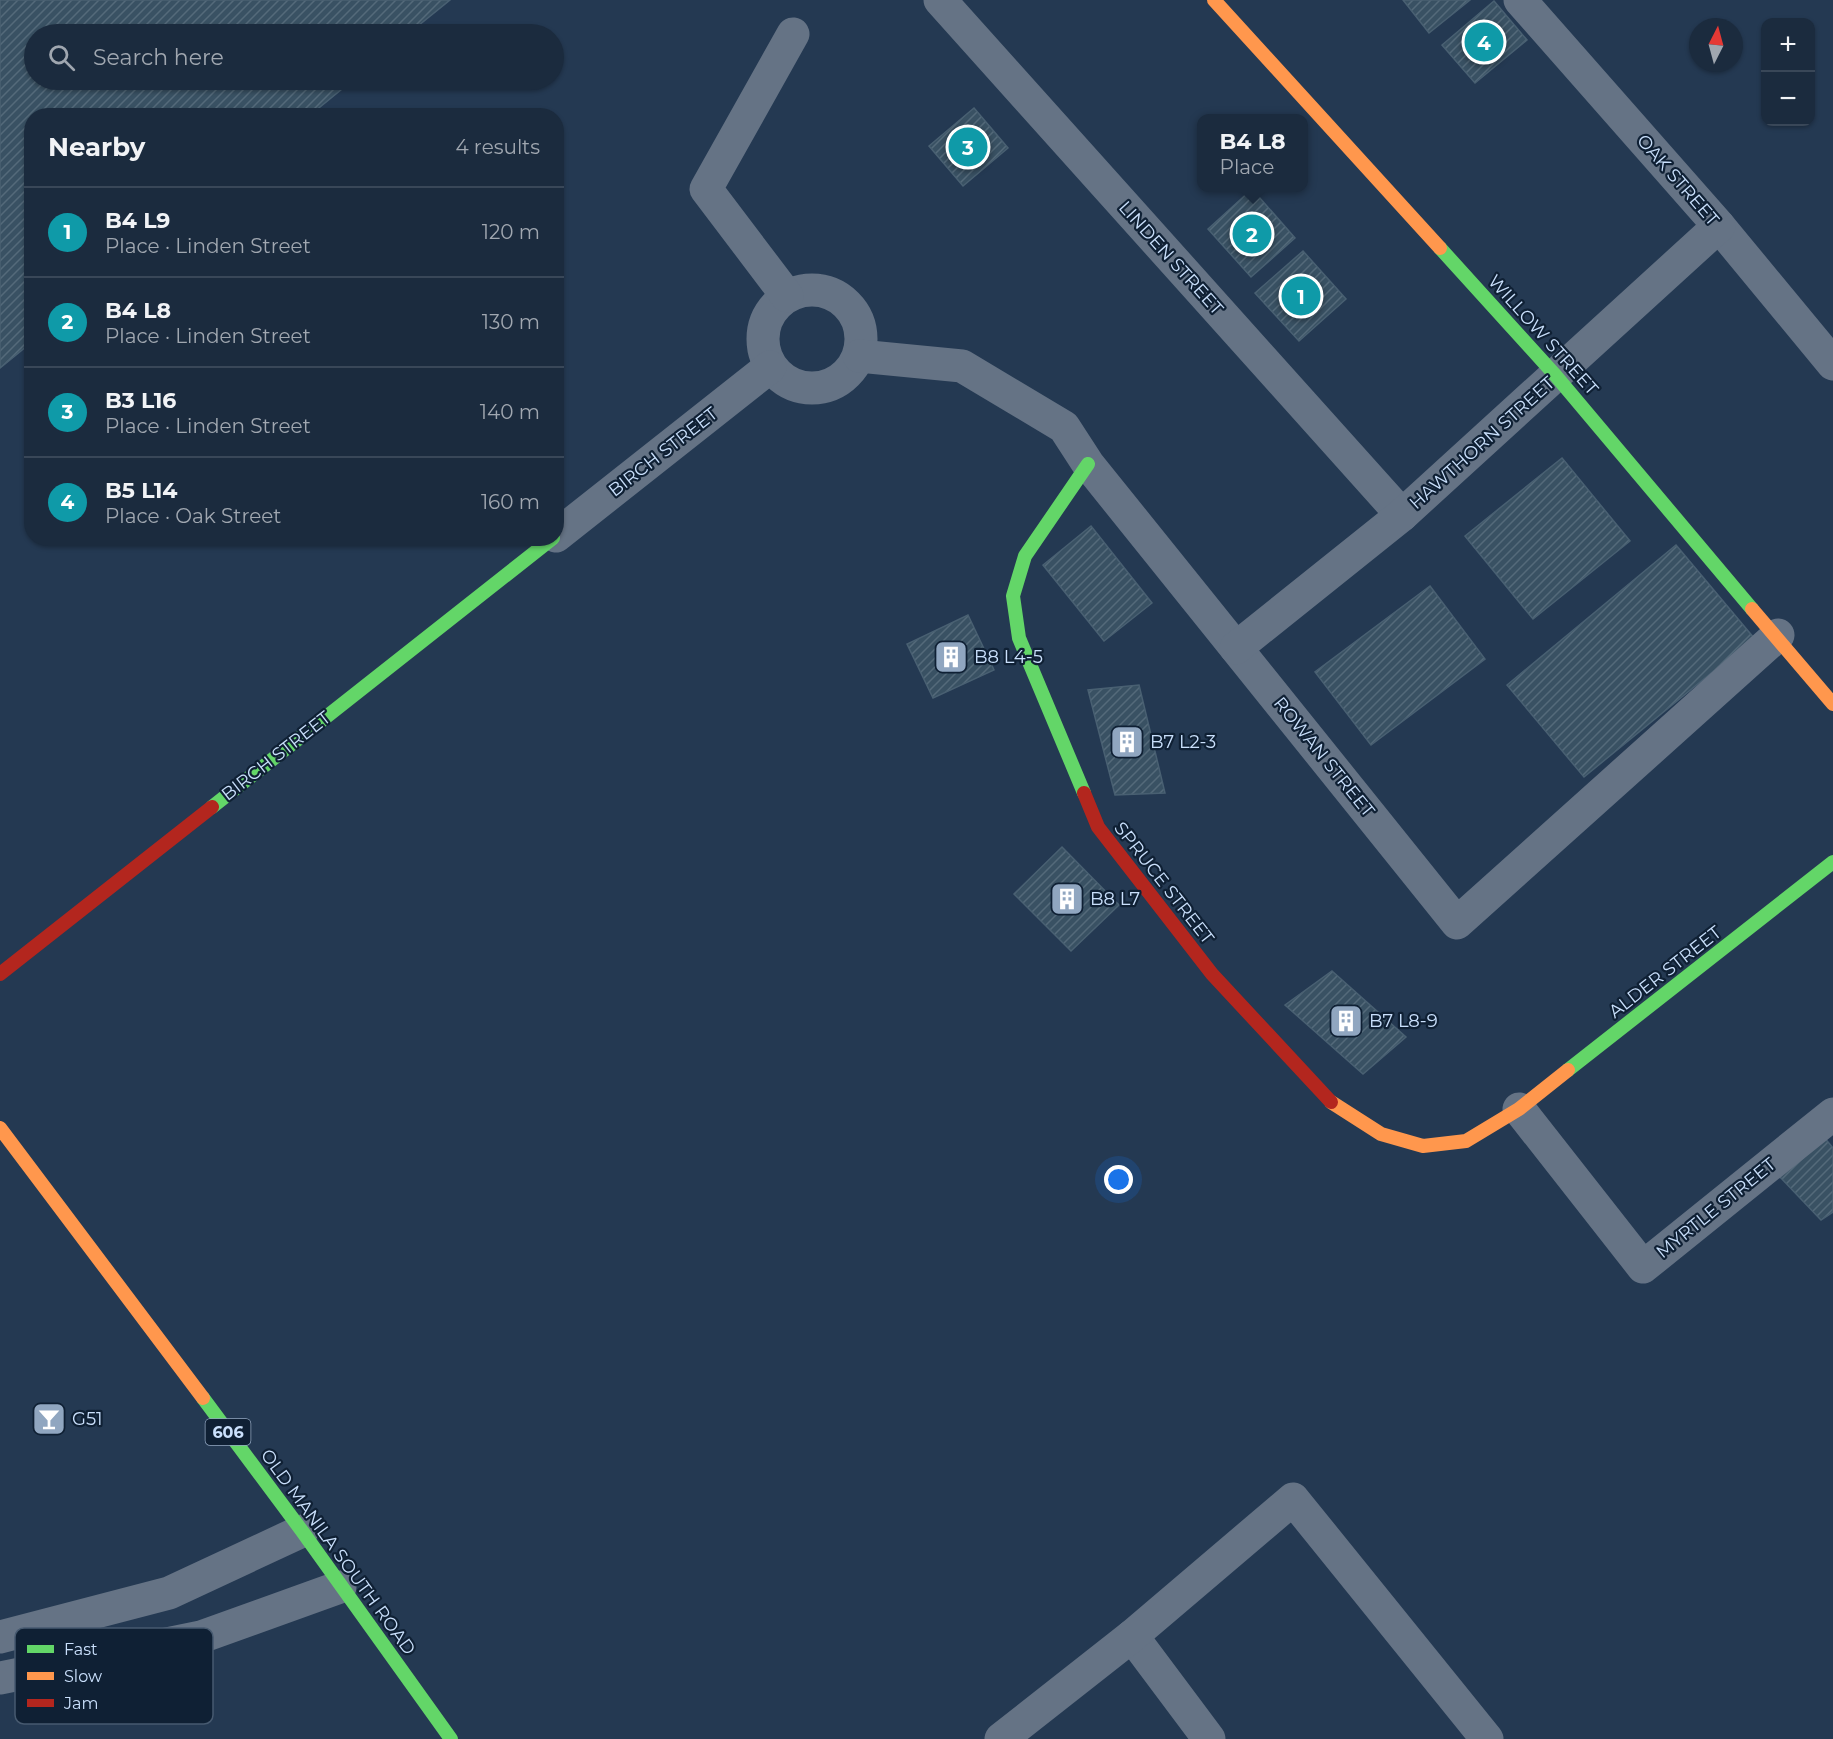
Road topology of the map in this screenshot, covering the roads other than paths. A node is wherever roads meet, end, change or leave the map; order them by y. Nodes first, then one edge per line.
1 (940, 0) edge
2 (1214, 0) edge
3 (1520, 0) edge
4 (793, 34) dead end
5 (1719, 226) junction
6 (787, 296) junction
7 (859, 356) junction
8 (1833, 364) edge
9 (770, 367) junction
10 (1556, 376) junction
11 (1088, 464) junction
12 (1402, 515) junction
13 (564, 530) edge
14 (544, 546) edge
15 (1778, 635) junction
16 (1236, 648) junction
17 (1833, 704) edge
18 (1833, 862) edge
19 (0, 974) edge
20 (1519, 1109) junction
21 (1833, 1114) edge
22 (0, 1128) edge
23 (302, 1531) junction
24 (340, 1587) junction
25 (35, 1628) edge
26 (15, 1633) edge
27 (213, 1633) edge
28 (1132, 1636) junction
29 (0, 1637) edge
30 (15, 1675) edge
31 (0, 1678) edge
32 (451, 1739) edge
33 (1001, 1739) edge
34 (1209, 1739) edge
35 (1487, 1739) edge

1 - 12 street, LINDEN STREET
2 - 10 street, WILLOW STREET
3 - 5 street, OAK STREET
4 - 6 street
5 - 8 street, OAK STREET
5 - 10 street, HAWTHORN STREET
6 - 7 street
6 - 9 street
7 - 9 street
7 - 11 street, ROWAN STREET
9 - 13 street, BIRCH STREET
10 - 12 street, HAWTHORN STREET
10 - 15 street, WILLOW STREET
11 - 16 street, ROWAN STREET
11 - 20 street, SPRUCE STREET
12 - 16 street, HAWTHORN STREET
14 - 19 street, BIRCH STREET
15 - 16 street, ROWAN STREET
15 - 17 street, WILLOW STREET
18 - 20 street, ALDER STREET
20 - 21 street, MYRTLE STREET
22 - 23 street, OLD MANILA SOUTH ROAD / 606
23 - 24 street, OLD MANILA SOUTH ROAD / 606
23 - 25 street
24 - 27 street
24 - 32 street, OLD MANILA SOUTH ROAD / 606
26 - 29 street
28 - 33 street
28 - 34 street
28 - 35 street
30 - 31 street

